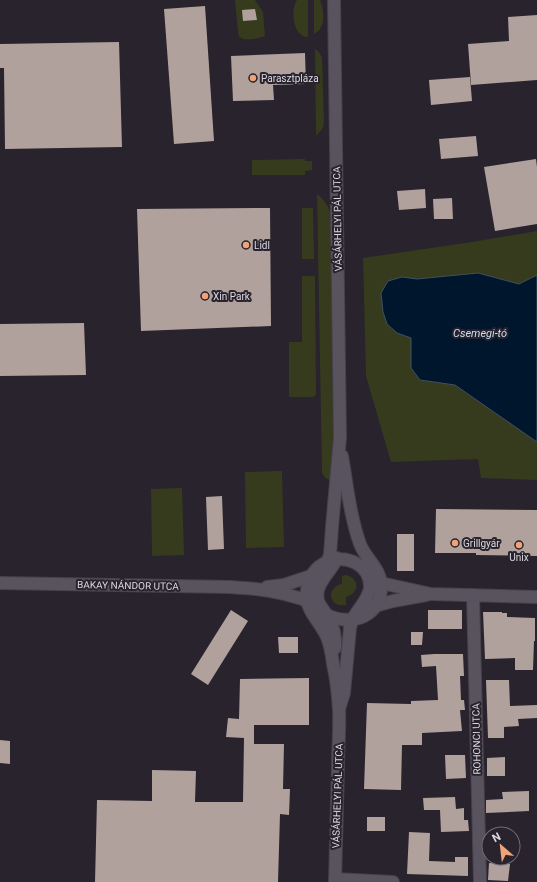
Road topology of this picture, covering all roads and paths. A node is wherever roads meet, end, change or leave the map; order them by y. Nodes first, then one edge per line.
1 (334, 0) edge
2 (340, 438) junction
3 (352, 516) junction
4 (332, 561) junction
5 (360, 566) junction
6 (368, 575) junction
7 (311, 576) junction
8 (381, 582) junction
9 (0, 583) edge
10 (256, 589) junction
11 (431, 594) junction
12 (473, 595) junction
13 (537, 597) edge
14 (307, 600) junction
15 (375, 606) junction
16 (323, 610) junction
17 (356, 619) junction
18 (334, 665) junction
19 (339, 709) junction
20 (335, 880) edge
21 (393, 882) edge
22 (480, 882) edge

1 - 2 main road, VÁSÁRHELYI PÁL UTCA
2 - 3 main road, VÁSÁRHELYI PÁL UTCA
2 - 4 main road, VÁSÁRHELYI PÁL UTCA
3 - 5 main road, VÁSÁRHELYI PÁL UTCA
3 - 8 main road, VÁSÁRHELYI PÁL UTCA
4 - 5 main road
4 - 7 main road
4 - 16 main road, VÁSÁRHELYI PÁL UTCA
5 - 6 main road, VÁSÁRHELYI PÁL UTCA
6 - 8 main road
6 - 17 main road, VÁSÁRHELYI PÁL UTCA
7 - 10 main road, BAKAY NÁNDOR UTCA
7 - 14 main road
8 - 11 main road
8 - 15 main road
9 - 10 main road, BAKAY NÁNDOR UTCA
10 - 14 main road, BAKAY NÁNDOR UTCA
11 - 12 main road
11 - 15 main road
12 - 13 main road
12 - 22 main road, ROHONCI UTCA
14 - 16 main road, BAKAY NÁNDOR UTCA
14 - 18 main road, VÁSÁRHELYI PÁL UTCA
15 - 17 main road
16 - 17 main road
16 - 18 main road, VÁSÁRHELYI PÁL UTCA
17 - 19 main road, VÁSÁRHELYI PÁL UTCA
18 - 19 main road, VÁSÁRHELYI PÁL UTCA
19 - 20 main road, VÁSÁRHELYI PÁL UTCA
20 - 21 main road

